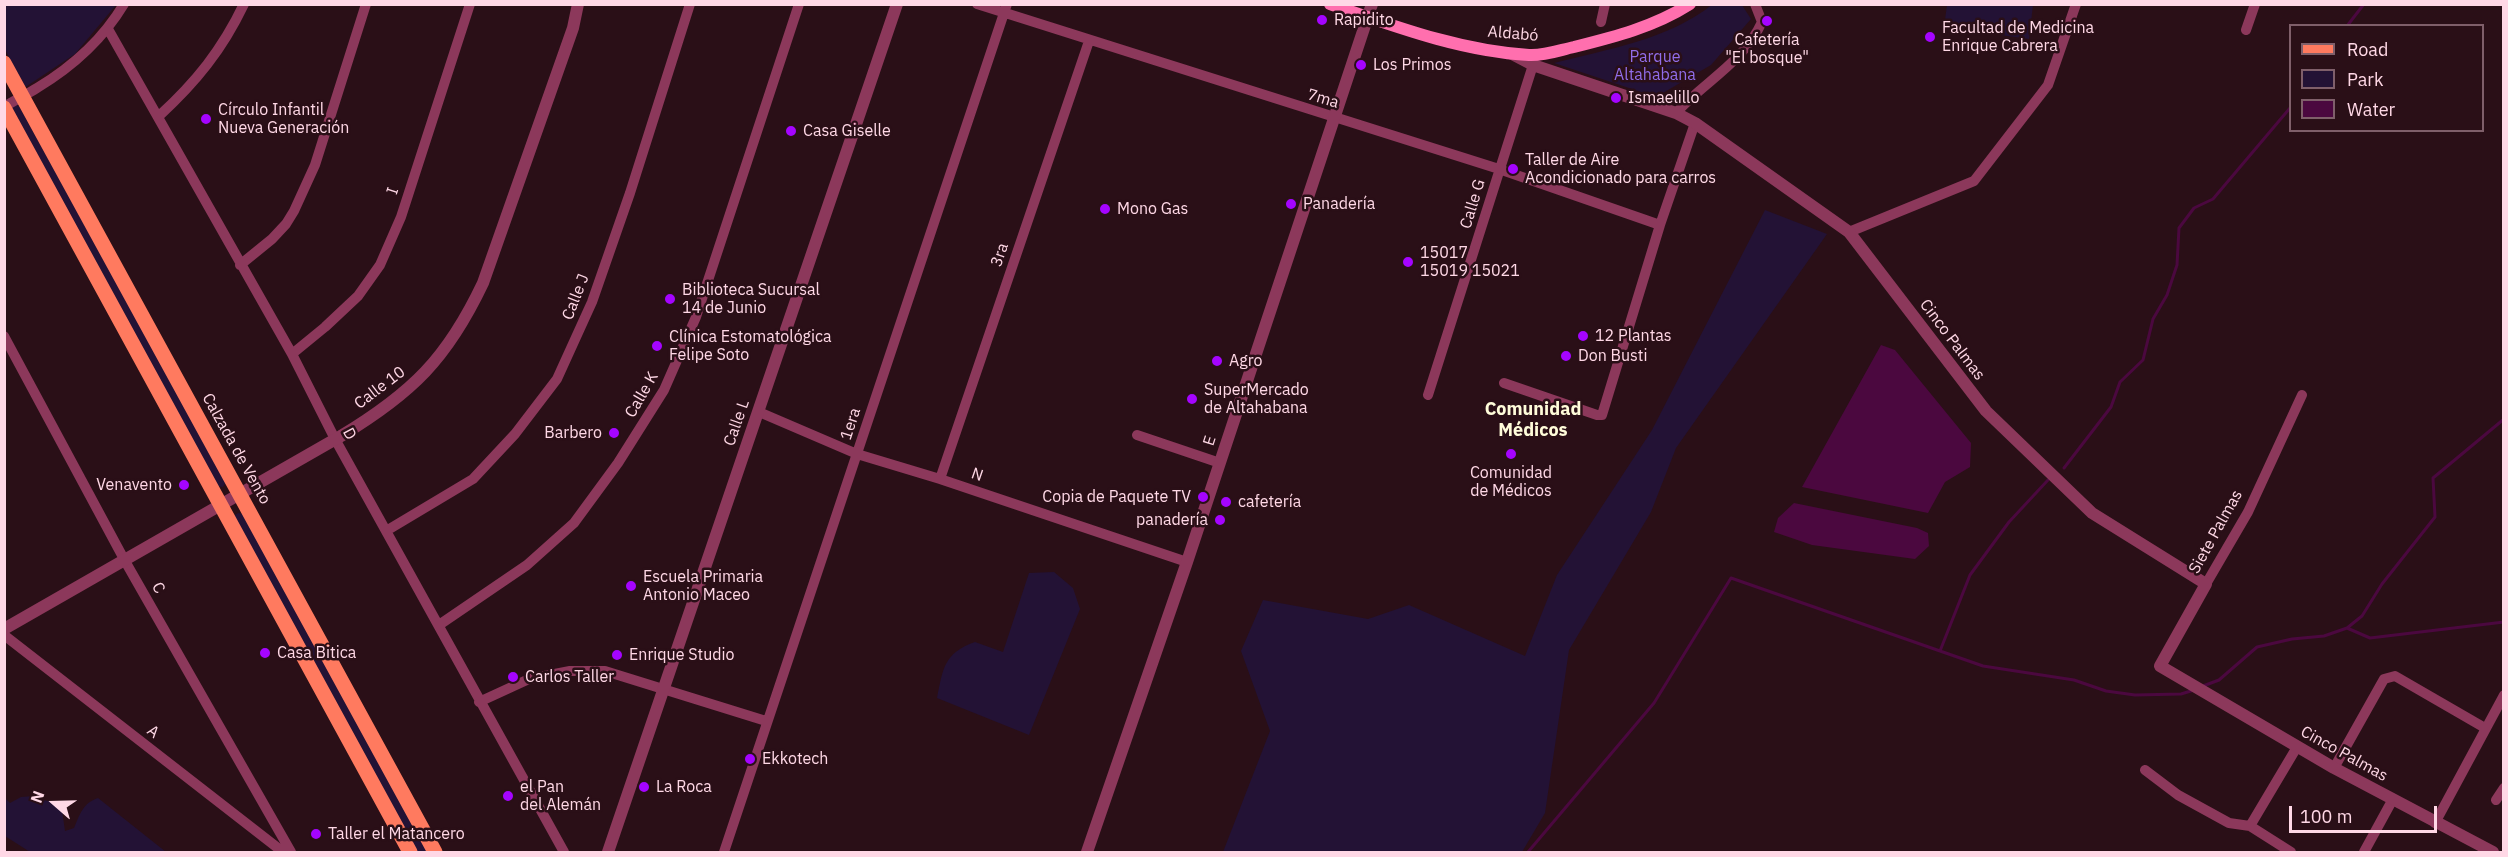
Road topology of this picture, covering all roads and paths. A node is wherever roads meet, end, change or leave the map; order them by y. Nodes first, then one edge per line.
1 (124, 4) edge
2 (244, 4) edge
3 (366, 4) edge
4 (470, 4) edge
5 (578, 4) edge
6 (690, 4) edge
7 (799, 4) edge
8 (897, 4) edge
9 (977, 4) edge
10 (1330, 4) edge
11 (1372, 4) edge
12 (1605, 4) edge
13 (1690, 4) edge
14 (1755, 4) edge
15 (2076, 4) edge
16 (2255, 4) edge
17 (1005, 8) edge
18 (1368, 18) junction
19 (1601, 22) dead end
20 (108, 29) junction
21 (2246, 30) dead end
22 (1089, 40) junction
23 (1532, 60) junction
24 (4, 63) edge
25 (22, 96) junction
26 (4, 108) edge
27 (1676, 113) junction
28 (159, 116) junction
29 (1334, 118) junction
30 (1695, 123) junction
31 (1499, 170) junction
32 (1660, 225) junction
33 (1849, 232) junction
34 (240, 265) junction
35 (4, 336) edge
36 (292, 354) junction
37 (1503, 383) dead end
38 (1428, 395) dead end
39 (2302, 395) dead end
40 (759, 412) junction
41 (1137, 435) dead end
42 (335, 439) junction
43 (857, 454) junction
44 (1220, 463) junction
45 (940, 479) junction
46 (241, 495) junction
47 (221, 506) junction
48 (386, 531) junction
49 (125, 559) junction
50 (1187, 562) junction
51 (2206, 584) junction
52 (439, 626) junction
53 (4, 629) edge
54 (4, 635) edge
55 (2176, 676) joint
56 (663, 688) junction
57 (2504, 695) edge
58 (479, 702) junction
59 (766, 721) junction
60 (2486, 728) junction
61 (2297, 747) junction
62 (2334, 768) junction
63 (2145, 770) dead end
64 (2504, 788) edge
65 (2393, 800) junction
66 (2496, 800) dead end
67 (2435, 823) junction
68 (2250, 826) junction
69 (283, 852) edge
70 (291, 852) edge
71 (410, 852) edge
72 (435, 852) edge
73 (564, 852) edge
74 (608, 852) edge
75 (724, 852) edge
76 (1087, 852) edge
77 (2291, 852) edge
78 (2364, 852) edge
79 (2493, 852) edge

1 - 20 street
2 - 28 street
3 - 34 street
4 - 36 street, I
5 - 42 street, Calle 10
6 - 48 street, Calle J
7 - 52 street, Calle K
8 - 40 street, Calle L
9 - 17 street, 7ma
10 - 18 main road, Aldabó
11 - 18 street, E
12 - 19 street
13 - 23 main road, Aldabó
14 - 27 street
15 - 33 street
16 - 21 street
17 - 22 street, 7ma
17 - 43 street, 1era
18 - 23 main road, Aldabó
18 - 29 street, E
20 - 25 street
20 - 28 street, D
22 - 29 street, 7ma
22 - 45 street, 3ra
23 - 27 street, Cinco Palmas
23 - 31 street, Calle G
24 - 25 main road, Calzada de Vento
25 - 26 street
25 - 46 main road, Calzada de Vento
26 - 47 main road
27 - 30 street, Cinco Palmas
28 - 34 street, D
29 - 31 street, 7ma
29 - 44 street, E
30 - 32 street
30 - 33 street, Cinco Palmas
31 - 32 street, 7ma
31 - 38 street, Calle G
32 - 37 street
33 - 51 street, Cinco Palmas
34 - 36 street, D
35 - 49 street, C
36 - 42 street, D
39 - 51 street, Siete Palmas
40 - 43 street, N
40 - 56 street, Calle L
41 - 44 street
42 - 46 street, Calle 10
42 - 48 street, D
43 - 45 street, N
43 - 59 street, 1era
44 - 50 street, E
45 - 50 street, N
46 - 47 street, Calle 10
46 - 72 main road, Calzada de Vento
47 - 49 street, Calle 10
47 - 71 main road
48 - 52 street, D
49 - 53 street, Calle 10
49 - 70 street, C
50 - 76 street, E
51 - 55 street, Siete Palmas
52 - 58 street, D
54 - 69 street, A
55 - 61 street, Cinco Palmas
56 - 58 street
56 - 59 street
56 - 74 street, Calle L
57 - 60 street
58 - 73 street, D
59 - 75 street, 1era
60 - 62 street
60 - 67 street
61 - 62 street, Cinco Palmas
61 - 68 street
62 - 65 street, Cinco Palmas
63 - 68 street
64 - 66 street
65 - 67 street, Cinco Palmas
65 - 78 street
67 - 79 street, Cinco Palmas
68 - 77 street

